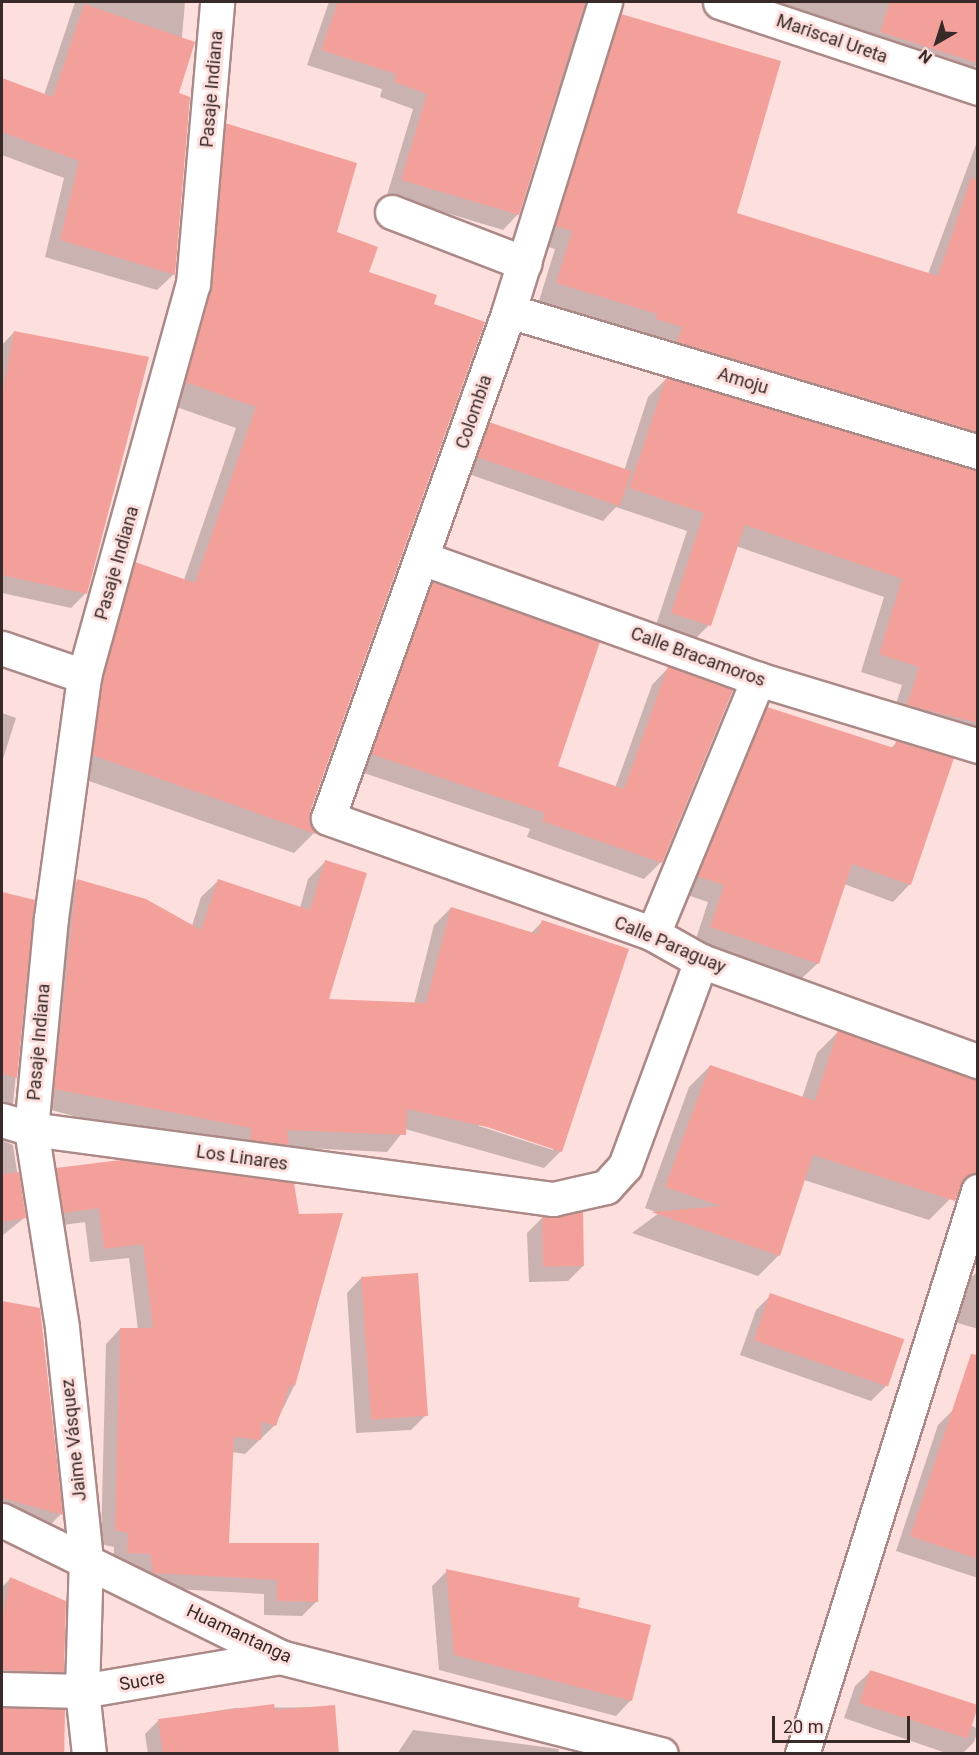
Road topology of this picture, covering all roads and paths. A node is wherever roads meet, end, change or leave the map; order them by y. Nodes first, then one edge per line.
1 (217, 2) edge
2 (605, 2) edge
3 (720, 2) edge
4 (977, 87) edge
5 (392, 212) dead end
6 (524, 263) junction
7 (509, 311) junction
8 (978, 452) edge
9 (422, 558) junction
10 (2, 648) edge
11 (84, 676) junction
12 (758, 679) junction
13 (978, 746) edge
14 (328, 818) joint
15 (653, 934) junction
16 (701, 960) junction
17 (978, 1061) edge
18 (16, 1124) edge
19 (978, 1191) edge
20 (2, 1520) edge
21 (86, 1560) junction
22 (280, 1657) junction
23 (2, 1689) edge
24 (82, 1691) junction
25 (89, 1754) edge
26 (661, 1754) edge
27 (802, 1754) edge

1 - 11 street, Pasaje Indiana
2 - 6 street, Colombia
3 - 4 street, Mariscal Ureta
5 - 6 street
6 - 7 street, Colombia
7 - 8 street, Amoju
7 - 9 street, Colombia
9 - 12 street, Calle Bracamoros
9 - 14 street, Colombia
10 - 11 street
11 - 18 street, Pasaje Indiana
12 - 13 street, Calle Bracamoros
12 - 15 street
14 - 15 street, Calle Paraguay
15 - 16 street, Calle Paraguay
16 - 17 street, Calle Paraguay
16 - 18 street, Los Linares
18 - 21 street, Jaime Vásquez
19 - 27 street
20 - 21 street, Huamantanga
21 - 22 street, Huamantanga
21 - 24 street, Jaime Vásquez
22 - 24 street, Sucre
22 - 26 street, Huamantanga
23 - 24 street, Sucre
24 - 25 street, Jaime Vásquez

